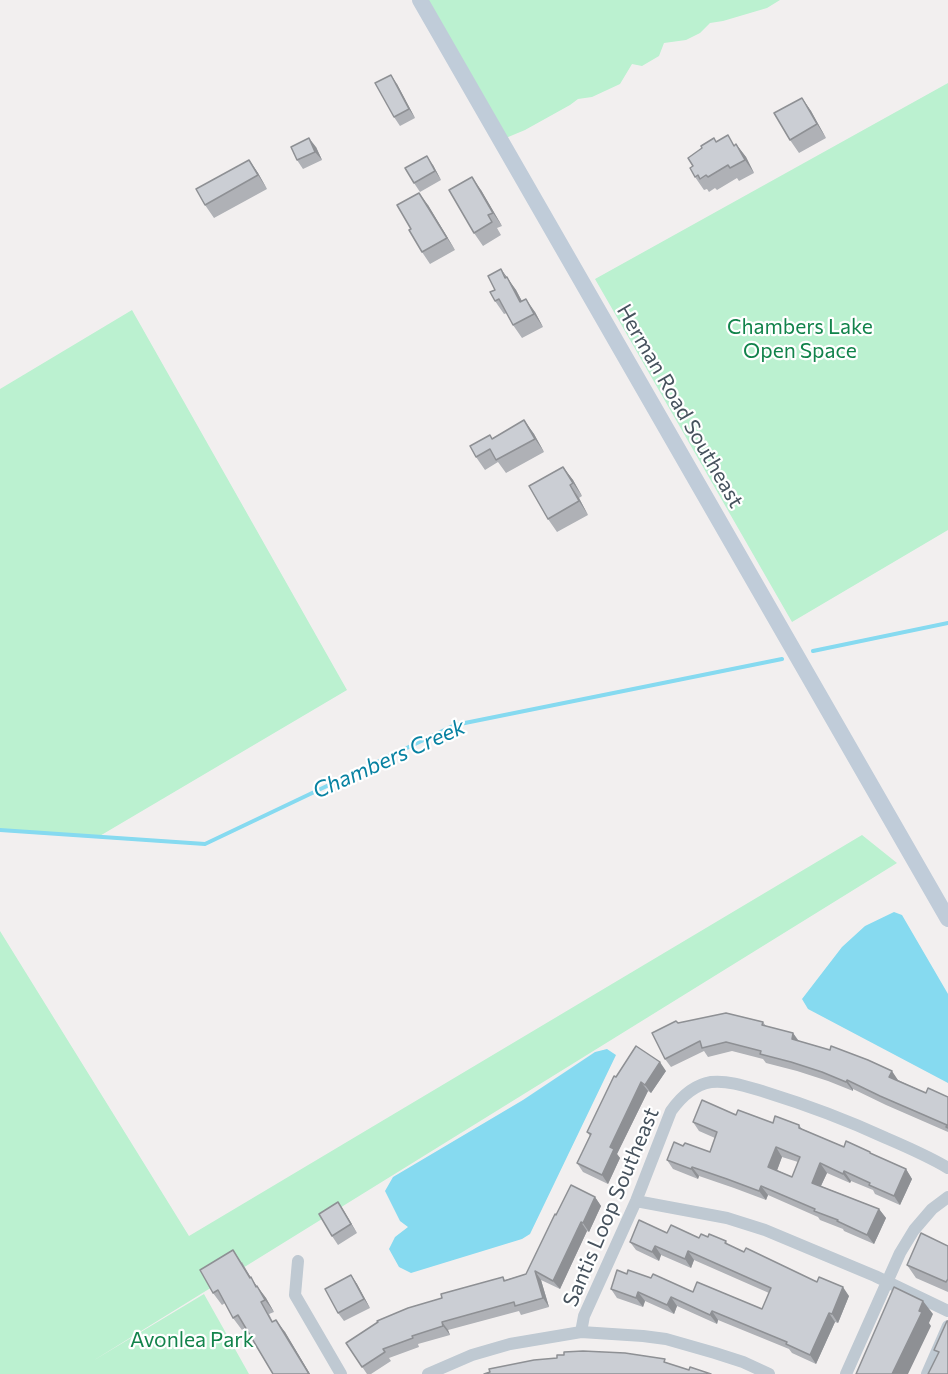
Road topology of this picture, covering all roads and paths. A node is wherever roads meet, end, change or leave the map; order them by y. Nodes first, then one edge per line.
1 (420, 0) edge
2 (948, 919) edge
3 (948, 1168) edge
4 (948, 1197) edge
5 (636, 1201) junction
6 (298, 1261) dead end
7 (887, 1282) junction
8 (948, 1311) edge
9 (948, 1326) edge
10 (581, 1332) junction
11 (341, 1374) edge
12 (428, 1374) edge
13 (769, 1374) edge
14 (846, 1374) edge
15 (927, 1374) edge

1 - 2 street, Herman Road Southeast
3 - 5 street, Santis Loop Southeast
4 - 7 street
5 - 7 street
5 - 10 street, Santis Loop Southeast
6 - 11 street
7 - 8 street
7 - 14 street
9 - 15 street
10 - 12 street
10 - 13 street

